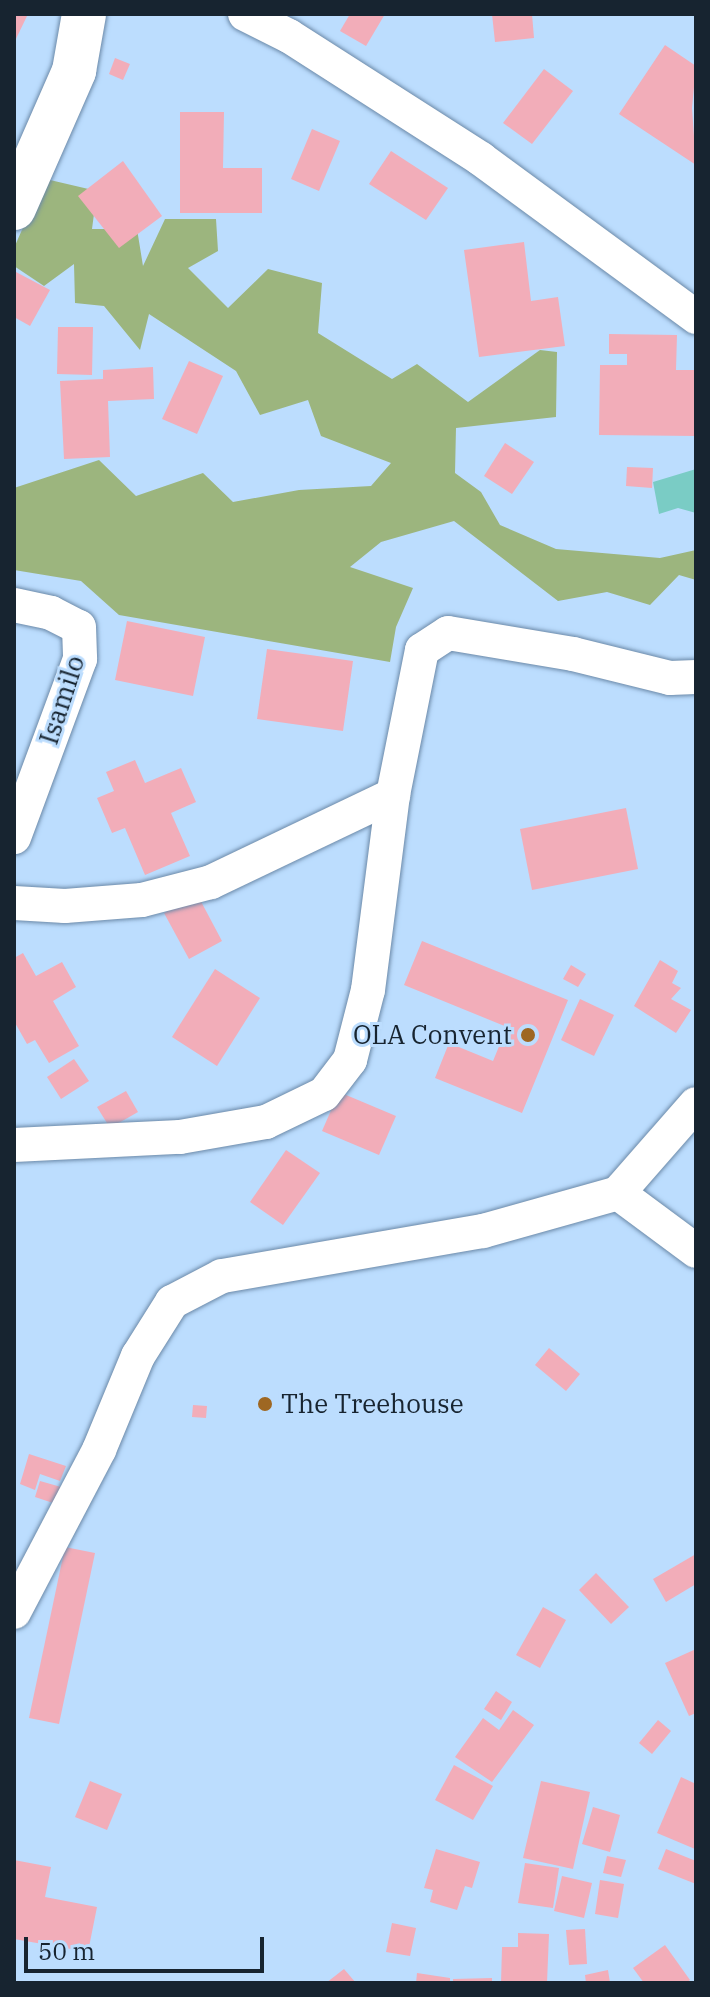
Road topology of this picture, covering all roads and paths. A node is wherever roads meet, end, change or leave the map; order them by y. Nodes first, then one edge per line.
1 (84, 14) edge
2 (245, 14) edge
3 (14, 208) edge
4 (696, 317) edge
5 (14, 605) edge
6 (696, 677) edge
7 (393, 795) junction
8 (14, 837) edge
9 (14, 903) edge
10 (696, 1104) edge
11 (14, 1145) edge
12 (618, 1193) junction
13 (696, 1251) edge
14 (14, 1612) edge

1 - 3 main road
2 - 4 street
5 - 8 street, Isamilo
6 - 7 street
7 - 9 street
7 - 11 street
10 - 12 street
12 - 13 street
12 - 14 street

